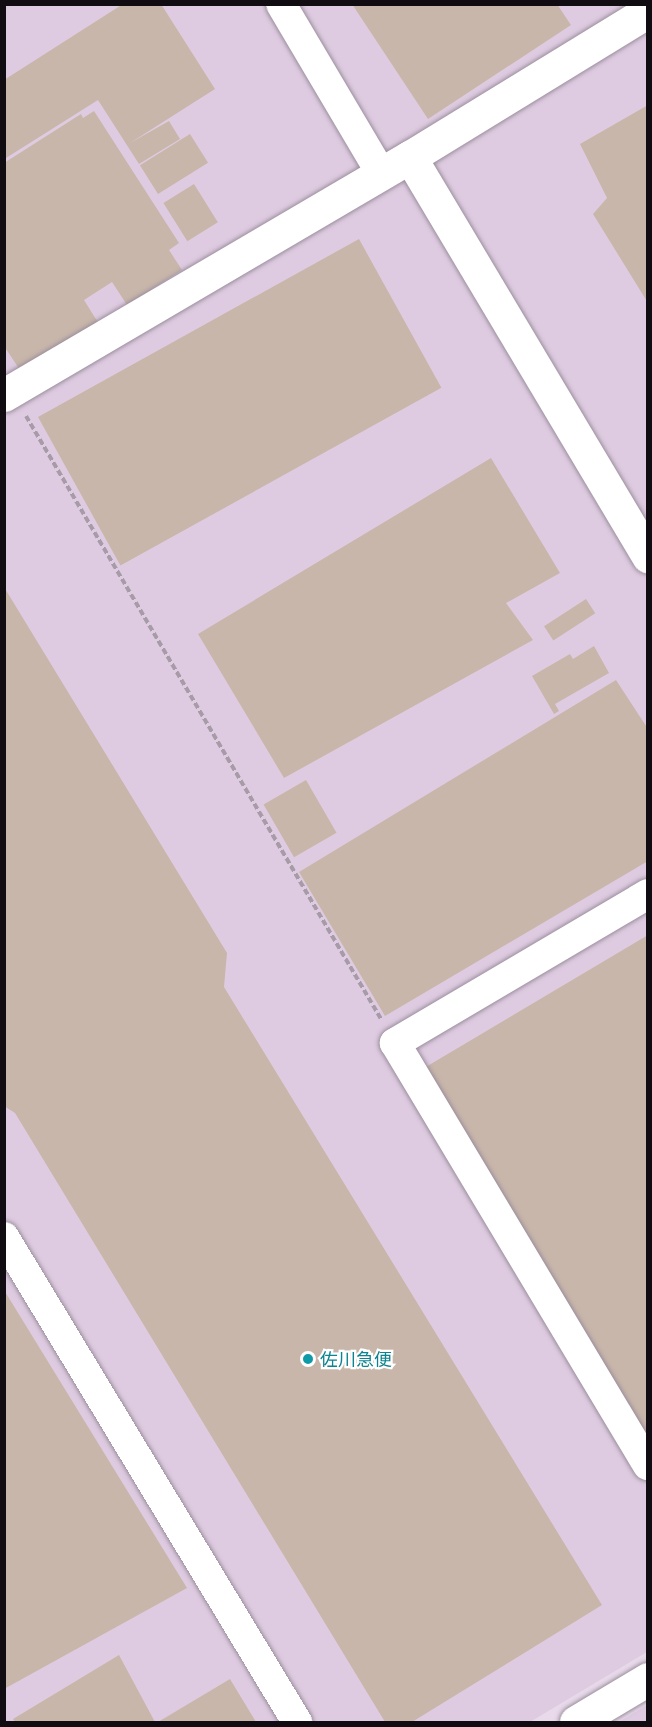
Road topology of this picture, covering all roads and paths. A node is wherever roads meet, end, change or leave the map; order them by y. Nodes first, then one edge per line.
1 (281, 4) edge
2 (648, 11) edge
3 (410, 157) junction
4 (381, 173) junction
5 (7, 389) edge
6 (648, 556) edge
7 (648, 894) edge
8 (395, 1043) junction
9 (4, 1237) edge
10 (648, 1465) edge
11 (648, 1679) edge
12 (297, 1722) edge
13 (576, 1722) edge

1 - 4 street
2 - 3 street
3 - 4 street
3 - 6 street
4 - 5 street
5 - 8 path
7 - 8 street
8 - 10 street
9 - 12 street
11 - 13 street

